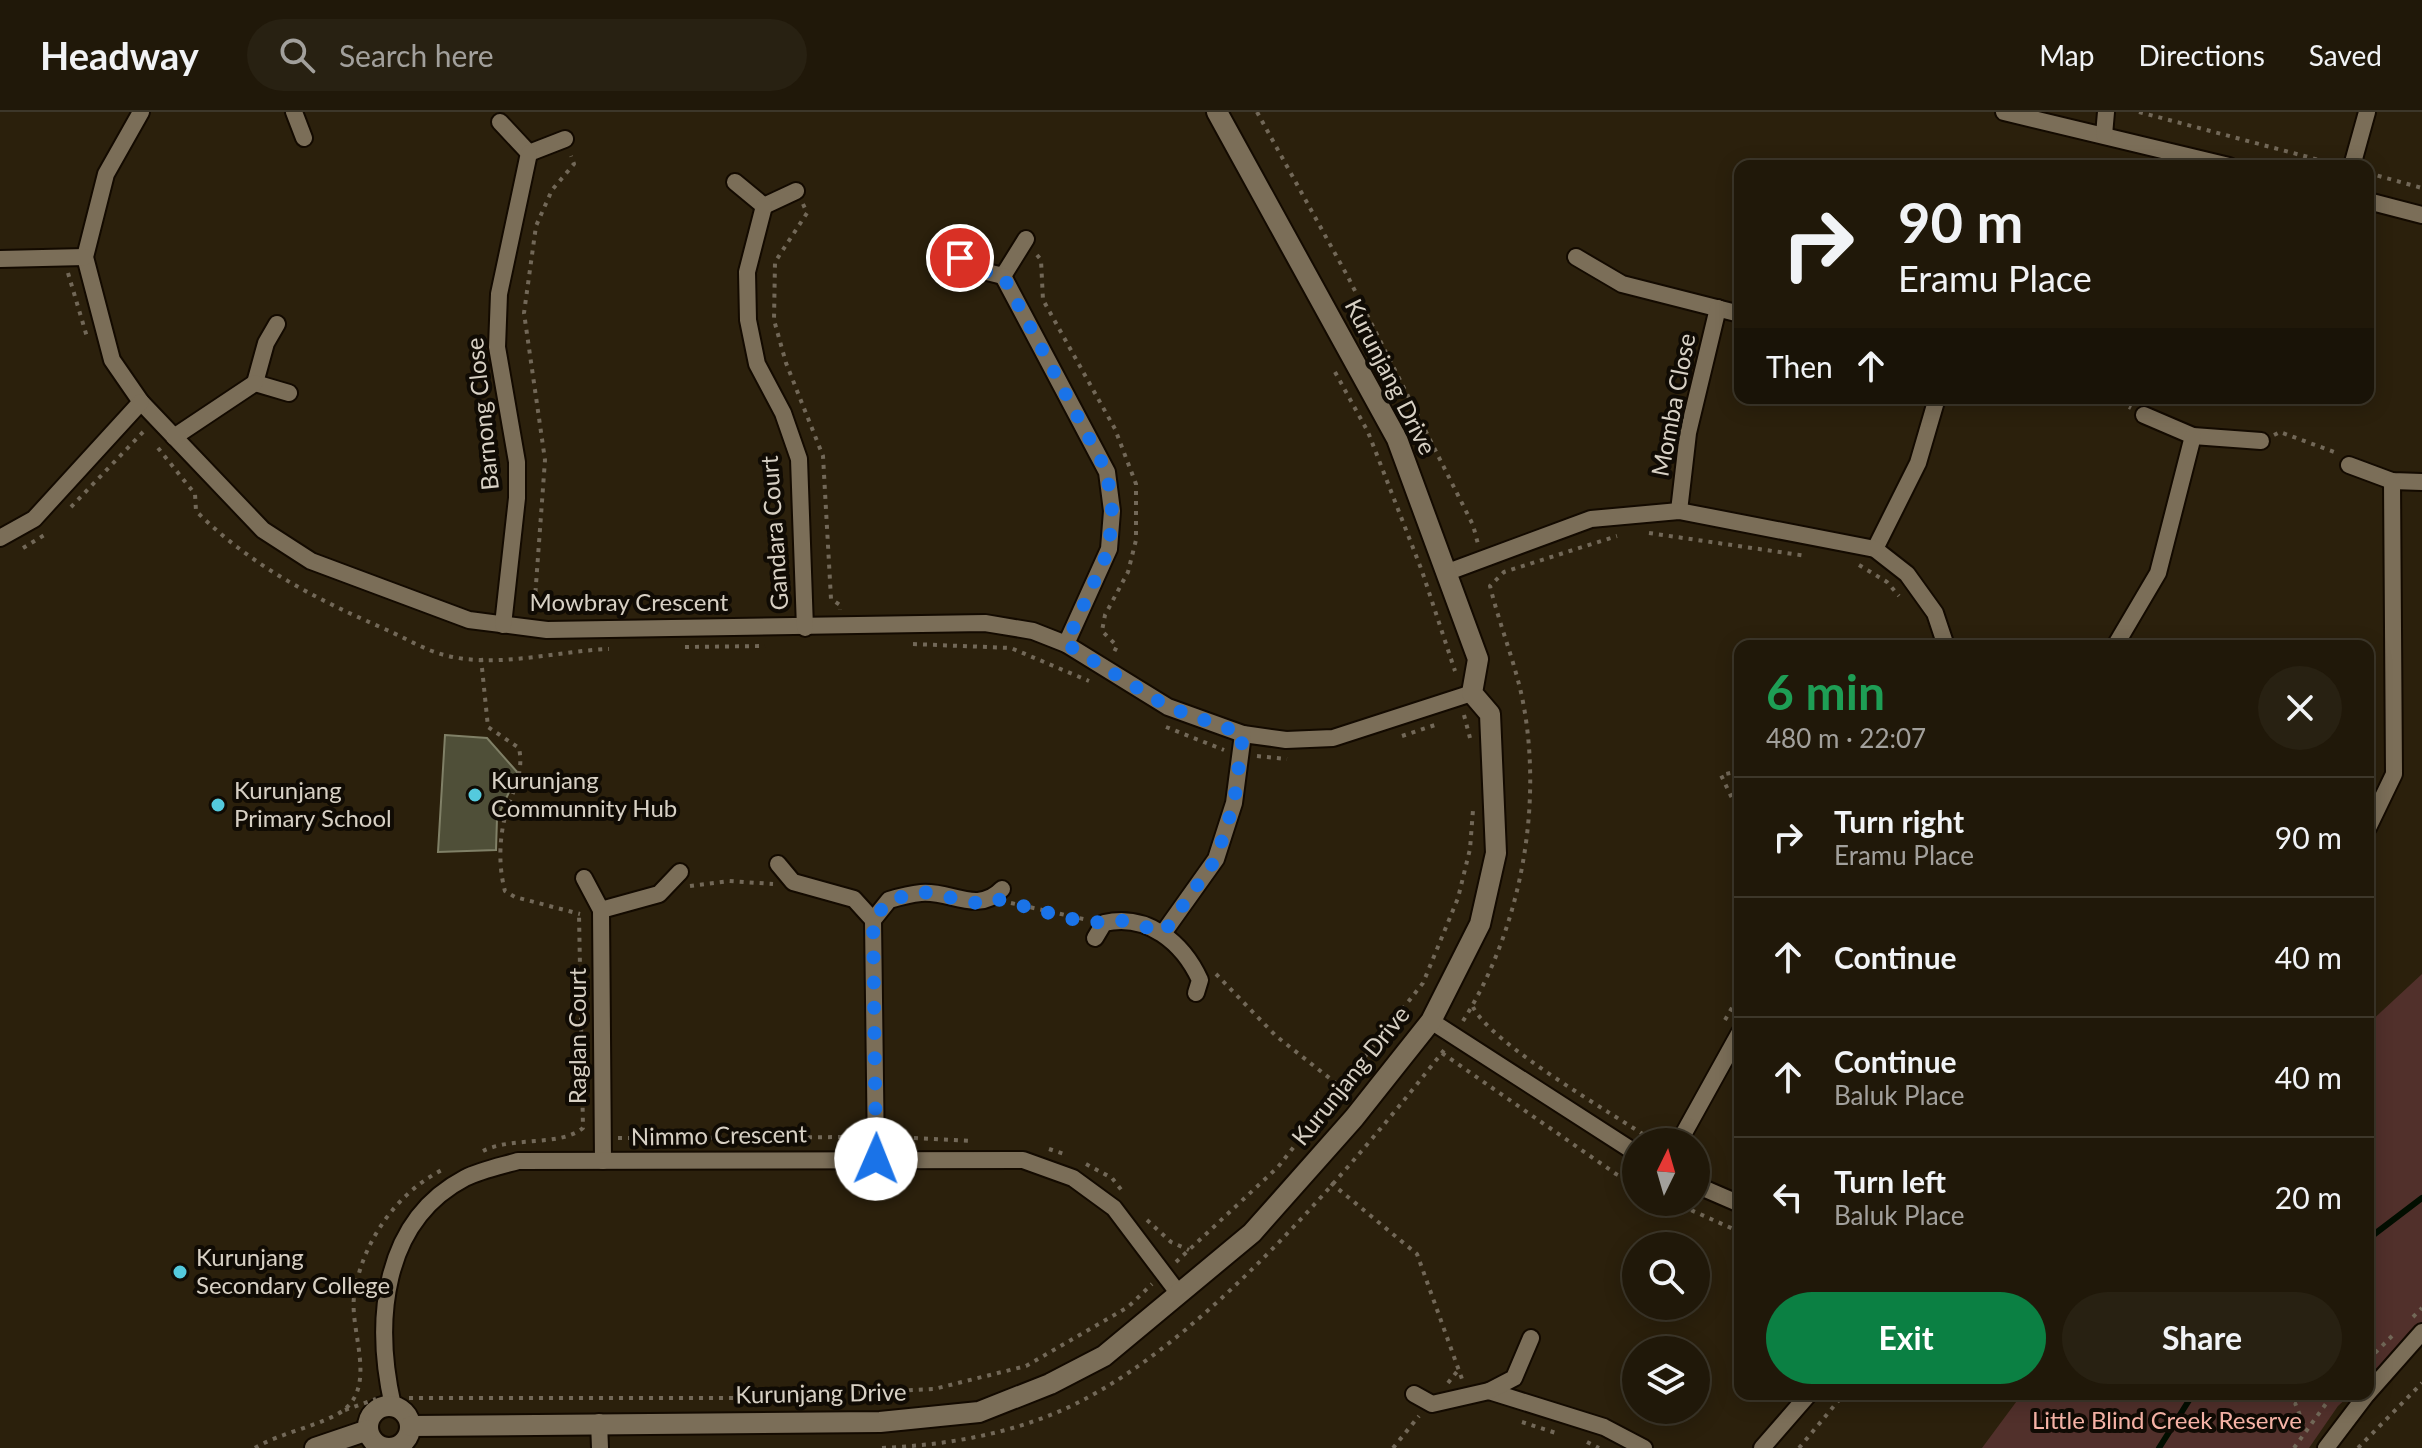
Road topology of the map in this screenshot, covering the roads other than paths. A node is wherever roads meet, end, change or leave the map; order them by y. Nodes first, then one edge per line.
1 (141, 112) edge
2 (294, 112) edge
3 (1217, 112) edge
4 (2004, 112) edge
5 (2106, 112) edge
6 (2367, 112) edge
7 (500, 122) dead end
8 (2104, 135) junction
9 (304, 138) dead end
10 (565, 139) road end
11 (529, 153) junction
12 (2205, 160) edge
13 (2354, 160) edge
14 (735, 182) dead end
15 (796, 191) road end
16 (2374, 203) edge
17 (764, 206) junction
18 (2422, 215) edge
19 (1026, 239) dead end
20 (85, 257) junction
21 (1576, 257) dead end
22 (960, 258) dead end
23 (0, 259) edge
24 (1003, 276) junction
25 (1718, 308) junction
26 (1734, 312) edge
27 (277, 324) dead end
28 (255, 383) junction
29 (289, 393) dead end
30 (141, 402) junction
31 (1935, 404) edge
32 (2144, 415) dead end
33 (2193, 436) junction
34 (174, 437) junction
35 (2261, 441) road end
36 (2349, 465) road end
37 (2392, 481) junction
38 (2422, 482) edge
39 (1679, 511) junction
40 (0, 538) edge
41 (1875, 549) junction
42 (1448, 572) junction
43 (503, 625) junction
44 (805, 628) junction
45 (1944, 640) edge
46 (2119, 640) edge
47 (1066, 644) junction
48 (1465, 701) junction
49 (1243, 734) junction
50 (2374, 816) edge
51 (778, 864) dead end
52 (680, 872) dead end
53 (584, 878) dead end
54 (997, 894) road end
55 (601, 913) junction
56 (873, 920) junction
57 (1164, 932) junction
58 (1095, 938) dead end
59 (1196, 993) dead end
60 (1431, 1021) junction
61 (1734, 1042) edge
62 (1680, 1128) edge
63 (1622, 1144) edge
64 (876, 1159) junction
65 (603, 1161) junction
66 (1710, 1191) edge
67 (1734, 1201) edge
68 (1179, 1294) junction
69 (2422, 1332) edge
70 (1531, 1338) dead end
71 (2374, 1386) edge
72 (1481, 1393) junction
73 (1414, 1394) dead end
74 (1804, 1400) edge
75 (2363, 1400) edge
76 (392, 1402) junction
77 (599, 1422) junction
78 (411, 1426) junction
79 (368, 1430) junction
80 (315, 1448) edge
81 (389, 1448) edge
82 (600, 1448) edge
83 (1644, 1448) edge
84 (1762, 1448) edge
85 (2326, 1448) edge

1 - 20 street, Mowbray Crescent
2 - 9 street
3 - 42 street, Kurunjang Drive
4 - 8 street
5 - 8 street
6 - 13 street
7 - 11 street
8 - 12 street
10 - 11 street
11 - 43 street, Barnong Close
14 - 17 street
15 - 17 street
16 - 18 street
17 - 44 street, Gandara Court
19 - 24 street
20 - 23 street
20 - 30 street, Mowbray Crescent
21 - 25 street, Momba Close
22 - 24 street
24 - 47 street
25 - 26 street, Momba Close
25 - 39 street, Momba Close
27 - 28 street
28 - 29 street
28 - 34 street
30 - 34 street, Mowbray Crescent
30 - 40 street
31 - 41 street
32 - 33 street
33 - 35 street
33 - 46 street
34 - 43 street, Mowbray Crescent
36 - 37 street
37 - 38 street
37 - 50 street
39 - 41 street
39 - 42 street
41 - 45 street
42 - 48 street, Kurunjang Drive
43 - 44 street, Mowbray Crescent
44 - 47 street, Mowbray Crescent
47 - 49 street, Mowbray Crescent
48 - 49 street, Mowbray Crescent
48 - 60 street, Kurunjang Drive
49 - 57 street
51 - 56 street
52 - 55 street
53 - 55 street, Raglan Court
54 - 56 street
55 - 65 street, Raglan Court
56 - 64 street
57 - 58 street
57 - 59 street
60 - 63 street
60 - 68 street, Kurunjang Drive
61 - 62 street
64 - 65 street, Nimmo Crescent
64 - 68 street, Nimmo Crescent
65 - 76 street, Nimmo Crescent
66 - 67 street
68 - 77 street, Kurunjang Drive
69 - 71 street
70 - 72 street
72 - 73 street
72 - 83 street
74 - 84 street
75 - 85 street
76 - 78 street
76 - 79 street
77 - 78 street, Kurunjang Drive
77 - 82 street
78 - 81 street
79 - 80 street
79 - 81 street

